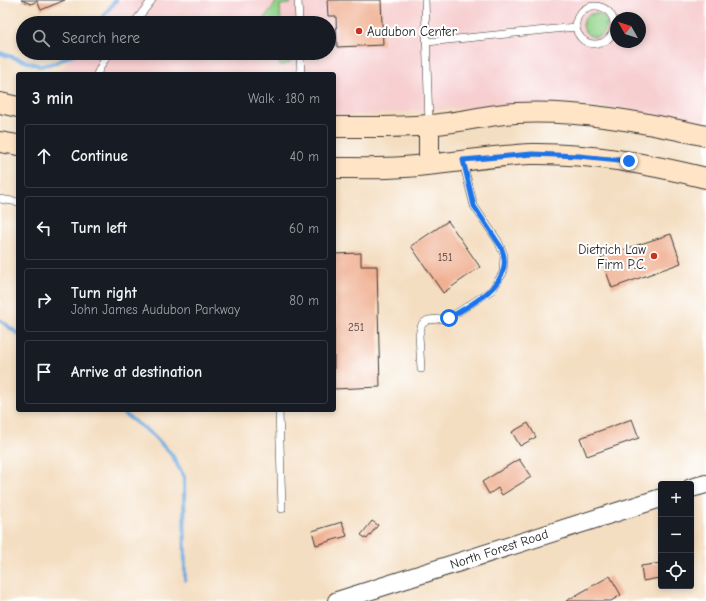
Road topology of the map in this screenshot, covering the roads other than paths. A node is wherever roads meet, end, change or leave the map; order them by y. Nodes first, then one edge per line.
1 (152, 0) edge
2 (298, 0) edge
3 (426, 0) edge
4 (139, 16) edge
5 (299, 16) edge
6 (576, 27) junction
7 (427, 42) junction
8 (105, 60) edge
9 (300, 60) edge
10 (98, 72) edge
11 (301, 72) edge
12 (0, 103) edge
13 (16, 107) edge
14 (429, 125) junction
15 (336, 127) edge
16 (706, 136) edge
17 (0, 142) edge
18 (16, 145) edge
19 (463, 160) junction
20 (429, 164) junction
21 (336, 168) edge
22 (706, 178) edge
23 (0, 199) edge
24 (16, 202) edge
25 (421, 368) dead end
26 (279, 412) edge
27 (706, 484) edge
28 (694, 487) edge
29 (658, 499) edge
30 (282, 509) dead end
31 (337, 601) edge

1 - 4 lane
2 - 5 lane
3 - 7 lane
6 - 6 lane
6 - 7 lane
7 - 14 lane
8 - 10 lane
9 - 11 lane
12 - 13 main road
14 - 15 main road
14 - 16 main road
14 - 20 main road
17 - 18 main road
19 - 20 main road
19 - 22 main road
19 - 25 lane
20 - 21 main road
23 - 24 lane
26 - 30 lane
27 - 28 street
29 - 31 street, North Forest Road

